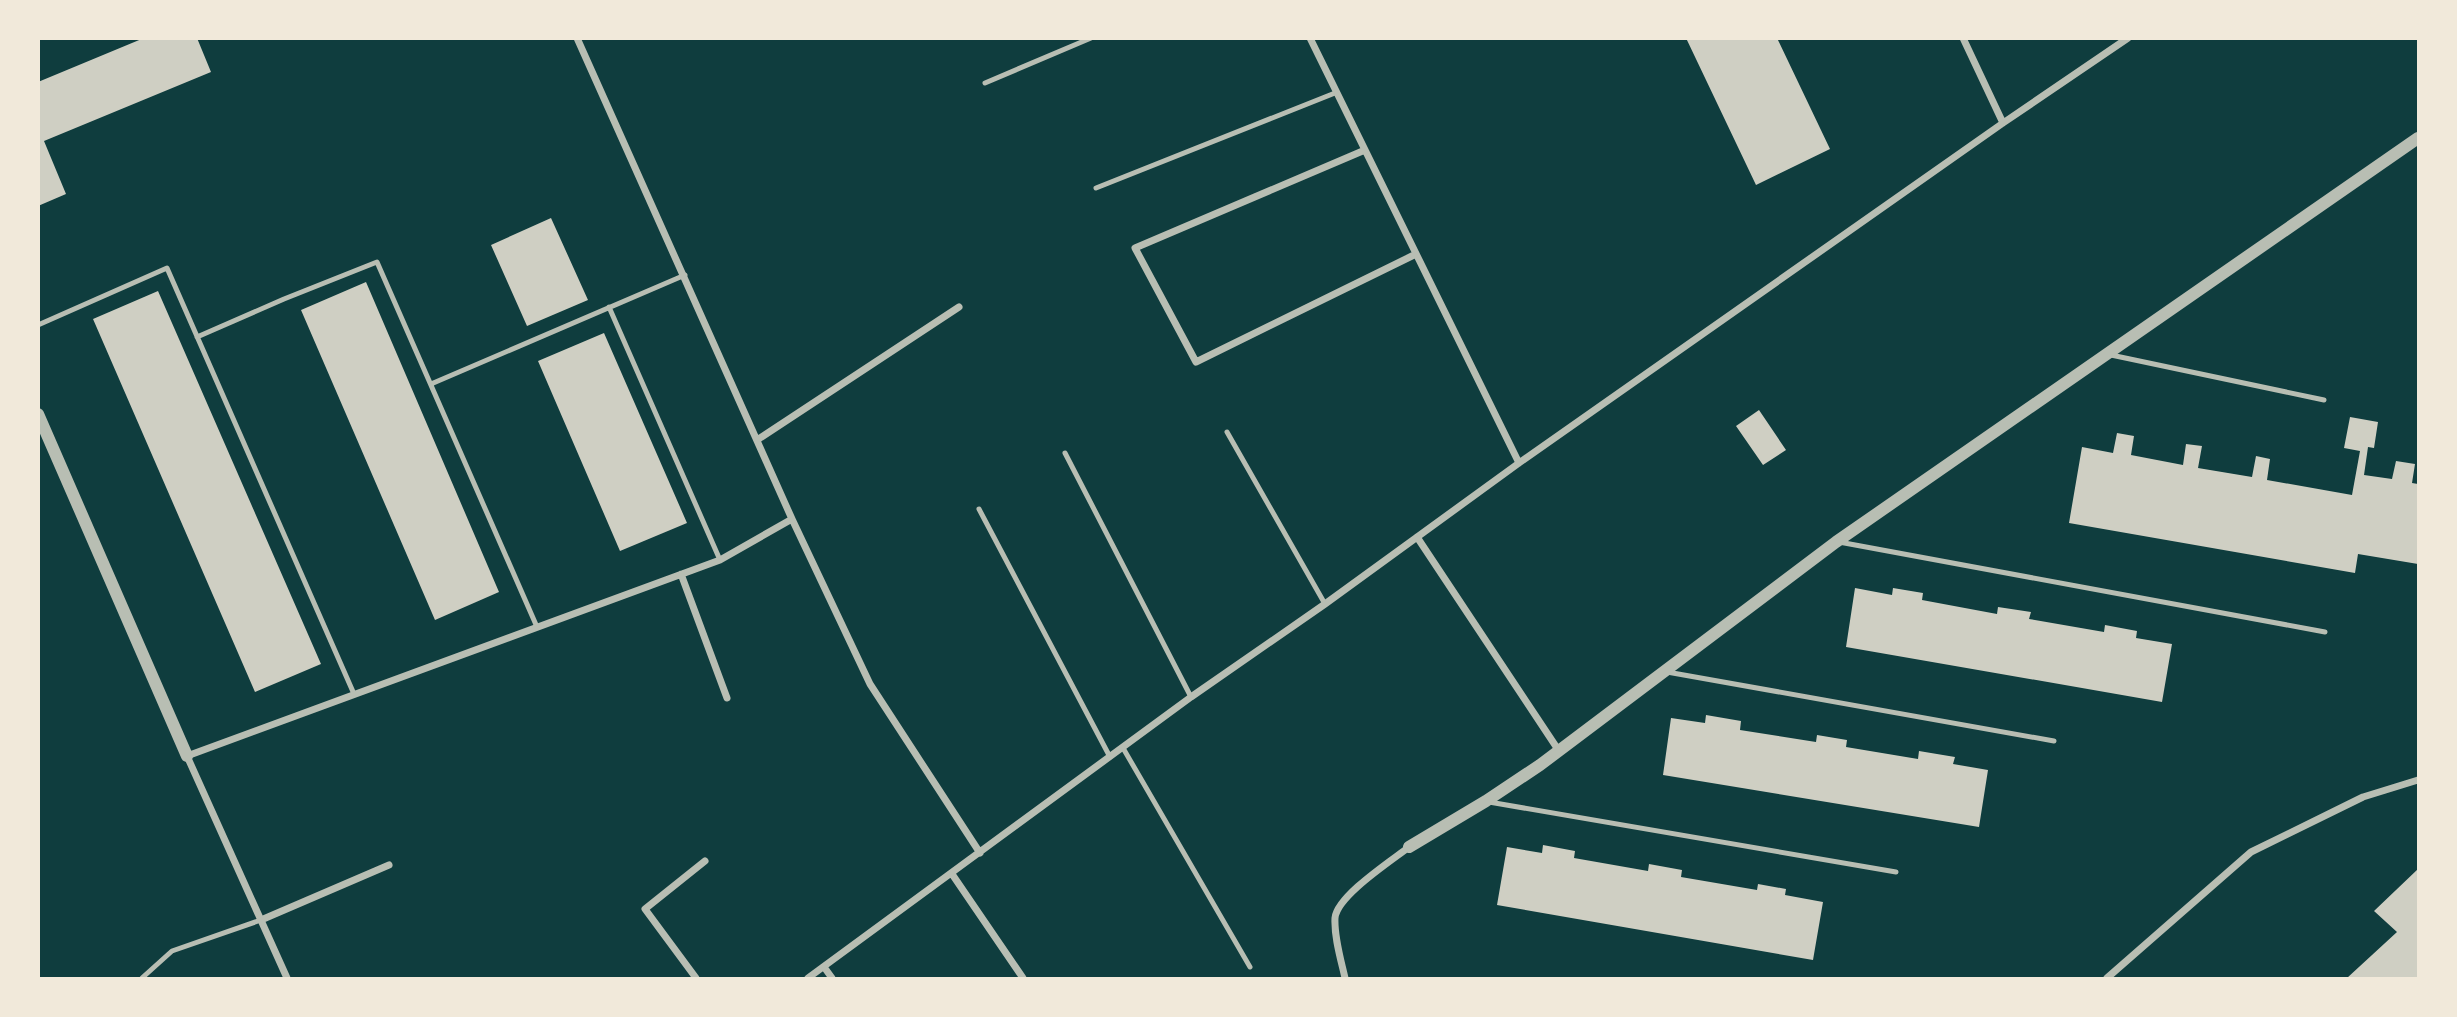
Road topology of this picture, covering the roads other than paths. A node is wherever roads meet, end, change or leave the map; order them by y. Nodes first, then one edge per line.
1 (577, 38) edge
2 (1091, 38) edge
3 (1310, 38) edge
4 (1962, 38) edge
5 (2128, 38) edge
6 (985, 83) dead end
7 (1335, 93) junction
8 (2003, 122) junction
9 (2418, 138) edge
10 (1365, 150) junction
11 (1096, 188) dead end
12 (1416, 254) junction
13 (685, 275) junction
14 (609, 307) junction
15 (959, 307) dead end
16 (38, 325) edge
17 (197, 337) junction
18 (2107, 354) junction
19 (430, 384) junction
20 (2324, 400) dead end
21 (38, 414) edge
22 (1227, 432) dead end
23 (757, 440) junction
24 (1065, 453) dead end
25 (1519, 463) junction
26 (979, 509) dead end
27 (792, 519) junction
28 (1417, 537) junction
29 (1836, 542) junction
30 (720, 560) junction
31 (681, 574) junction
32 (1325, 604) junction
33 (537, 627) junction
34 (2325, 632) dead end
35 (1665, 671) junction
36 (354, 694) junction
37 (1191, 697) junction
38 (727, 698) dead end
39 (2054, 741) dead end
40 (1123, 748) junction
41 (1559, 751) junction
42 (187, 755) junction
43 (1110, 757) junction
44 (2418, 780) edge
45 (1486, 801) junction
46 (1409, 847) joint
47 (980, 853) junction
48 (705, 861) dead end
49 (389, 865) dead end
50 (1896, 872) dead end
51 (952, 874) junction
52 (261, 920) junction
53 (824, 967) junction
54 (1250, 967) dead end
55 (142, 978) edge
56 (287, 978) edge
57 (696, 978) edge
58 (808, 978) edge
59 (832, 978) edge
60 (1023, 978) edge
61 (1345, 978) edge
62 (2107, 978) edge

1 - 13 street
2 - 6 lane
3 - 7 street
4 - 8 street
5 - 8 street
7 - 10 street
7 - 11 lane
8 - 25 street
9 - 18 street
10 - 12 street
10 - 12 street
12 - 25 street
13 - 14 lane
13 - 23 street
14 - 19 lane
14 - 30 lane
15 - 23 street
16 - 17 lane
17 - 19 lane
17 - 36 lane
18 - 20 lane
18 - 29 street
19 - 33 lane
21 - 42 street
22 - 32 lane
23 - 27 street
24 - 37 lane
25 - 28 street
26 - 43 lane
27 - 30 street
27 - 47 street
28 - 32 street
28 - 41 street
29 - 34 lane
29 - 35 street
30 - 31 street
31 - 33 street
31 - 38 street
32 - 37 street
33 - 36 street
35 - 39 lane
35 - 41 street
36 - 42 street
37 - 40 street
40 - 43 street
40 - 54 lane
41 - 45 street
42 - 52 street
43 - 47 street
44 - 62 street
45 - 46 street
45 - 50 lane
46 - 61 street
47 - 51 street
48 - 57 street
49 - 52 street
51 - 53 street
51 - 60 street
52 - 55 lane
52 - 56 street
53 - 58 street
53 - 59 street

